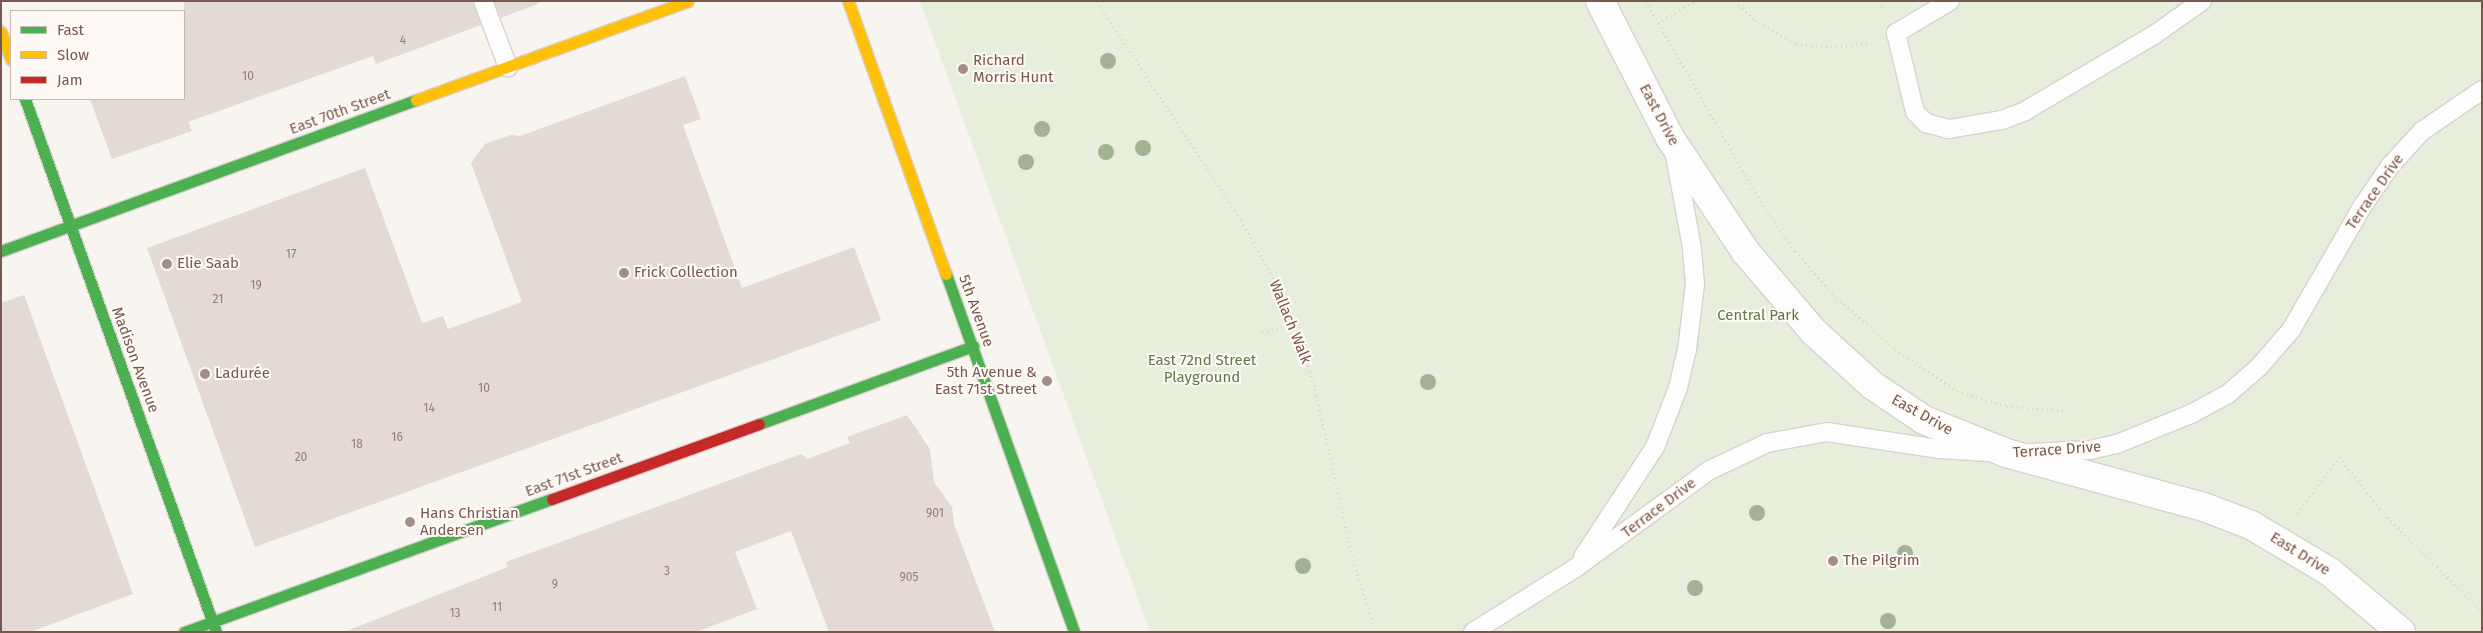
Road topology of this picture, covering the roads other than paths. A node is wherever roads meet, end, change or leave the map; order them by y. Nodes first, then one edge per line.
1 (483, 1) edge
2 (688, 1) edge
3 (848, 1) edge
4 (1600, 1) edge
5 (1950, 1) edge
6 (2202, 1) edge
7 (1, 32) edge
8 (10, 56) edge
9 (508, 67) junction
10 (2482, 90) edge
11 (26, 100) edge
12 (1670, 138) junction
13 (72, 226) junction
14 (1, 251) edge
15 (974, 346) junction
16 (2006, 453) junction
17 (1574, 569) junction
18 (214, 626) edge
19 (184, 632) edge
20 (1074, 632) edge
21 (1473, 632) edge
22 (2400, 632) edge

1 - 9 lane
2 - 9 street, East 70th Street
3 - 15 street, 5th Avenue
4 - 12 street, East Drive
5 - 6 lane
7 - 8 street
9 - 13 street, East 70th Street
10 - 16 lane, Terrace Drive
11 - 13 street, Madison Avenue
12 - 16 street, East Drive
12 - 17 lane, Terrace Drive
13 - 14 street, East 70th Street
13 - 18 street, Madison Avenue
15 - 18 street, East 71st Street
15 - 20 street, 5th Avenue
16 - 17 lane, Terrace Drive
16 - 22 street, East Drive
17 - 21 lane, Terrace Drive
18 - 19 street, East 71st Street

